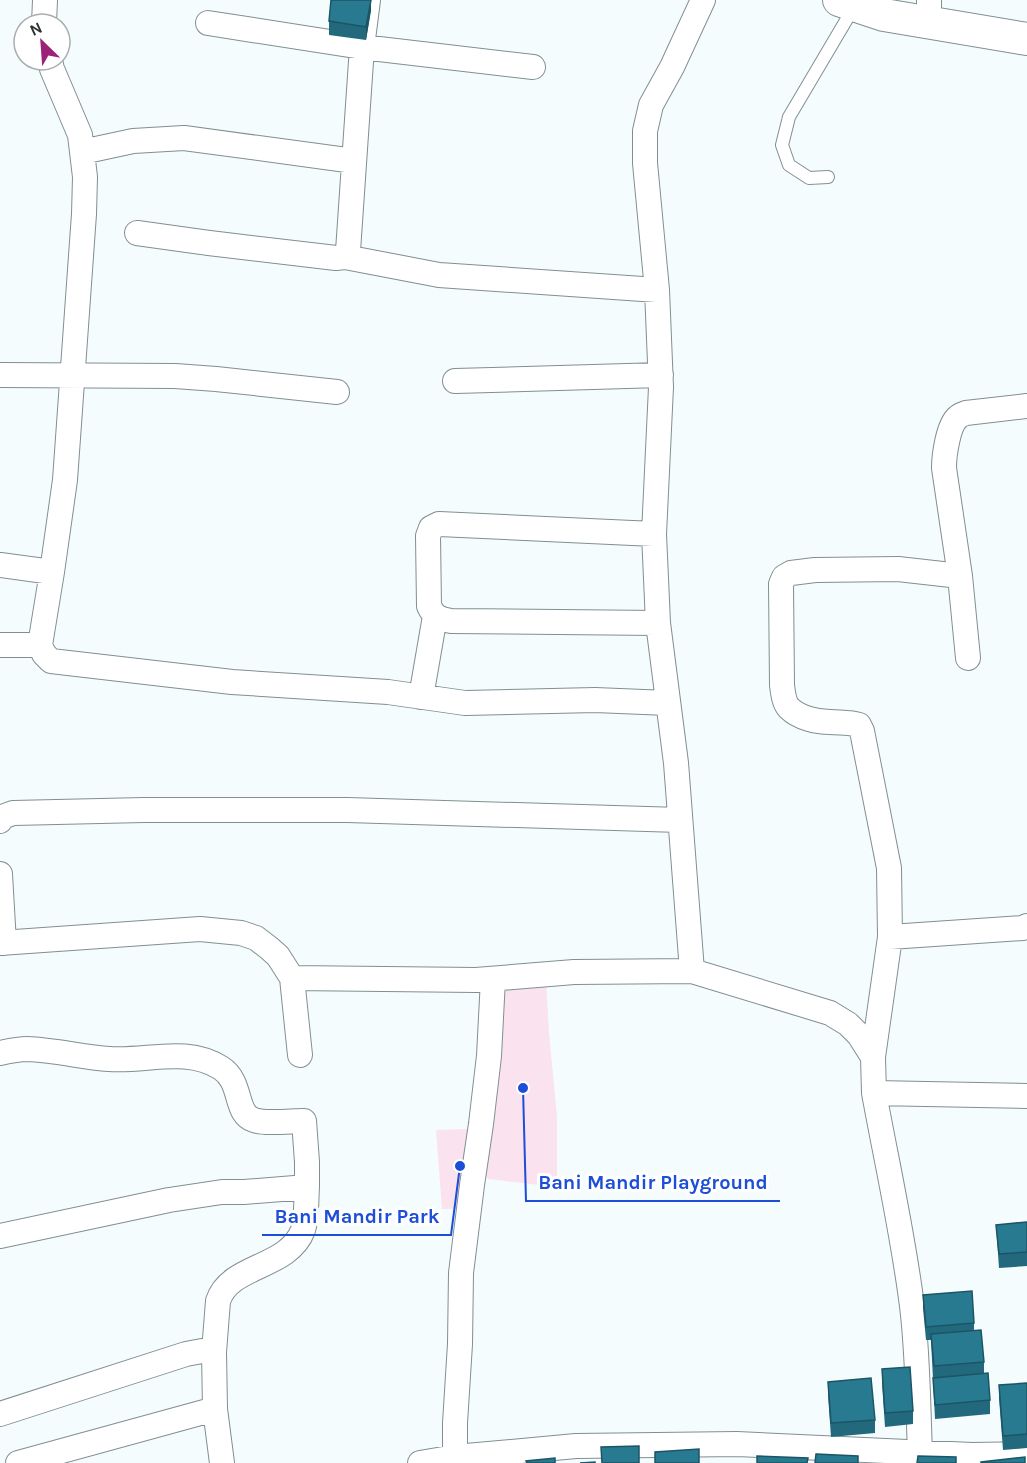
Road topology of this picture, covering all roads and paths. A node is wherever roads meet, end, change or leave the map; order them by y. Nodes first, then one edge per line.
1 (368, 0) edge
2 (703, 0) edge
3 (846, 3) edge
4 (929, 11) edge
5 (208, 23) dead end
6 (1027, 39) edge
7 (362, 47) junction
8 (533, 67) dead end
9 (53, 72) edge
10 (82, 152) junction
11 (354, 160) junction
12 (828, 177) dead end
13 (137, 233) dead end
14 (345, 257) junction
15 (657, 291) junction
16 (0, 375) edge
17 (661, 375) junction
18 (72, 376) junction
19 (455, 381) dead end
20 (337, 392) dead end
21 (1027, 406) edge
22 (654, 534) junction
23 (0, 565) edge
24 (52, 572) junction
25 (960, 576) junction
26 (435, 616) junction
27 (658, 623) junction
28 (0, 645) edge
29 (40, 645) junction
30 (968, 658) dead end
31 (421, 697) junction
32 (668, 703) junction
33 (0, 820) edge
34 (680, 820) junction
35 (0, 874) edge
36 (1027, 926) edge
37 (890, 937) junction
38 (2, 943) edge
39 (692, 971) junction
40 (292, 978) junction
41 (493, 979) junction
42 (0, 1053) edge
43 (300, 1055) dead end
44 (873, 1057) junction
45 (874, 1093) junction
46 (1027, 1096) edge
47 (307, 1187) junction
48 (0, 1236) edge
49 (214, 1352) junction
50 (215, 1409) junction
51 (0, 1414) edge
52 (920, 1453) junction
53 (1027, 1454) edge
54 (455, 1457) junction
55 (972, 1459) edge
56 (18, 1463) edge
57 (222, 1463) edge
58 (420, 1463) edge

1 - 7 street
2 - 15 street
3 - 4 street
3 - 12 lane
4 - 6 street
5 - 7 street
7 - 8 street
7 - 11 street
9 - 10 street
10 - 11 street
10 - 18 street
11 - 14 street
13 - 14 street
14 - 15 street
15 - 17 street
16 - 18 street
17 - 19 street
17 - 22 street
18 - 20 street
18 - 24 street
21 - 25 street
22 - 26 street
22 - 27 street
23 - 24 street
24 - 29 street
25 - 30 street
25 - 37 street
26 - 27 street
26 - 31 street
27 - 32 street
28 - 29 street
29 - 31 street
31 - 32 street
32 - 34 street
33 - 34 street
34 - 39 street
35 - 38 street
36 - 37 street
37 - 44 street
38 - 40 street
39 - 41 street
39 - 44 street
40 - 41 street
40 - 43 street
41 - 54 street
42 - 47 street
44 - 45 street
45 - 46 street
45 - 52 street
47 - 48 street
47 - 49 street
49 - 50 street
49 - 51 street
50 - 56 street
50 - 57 street
52 - 54 street
52 - 55 street
53 - 55 street
54 - 58 street

